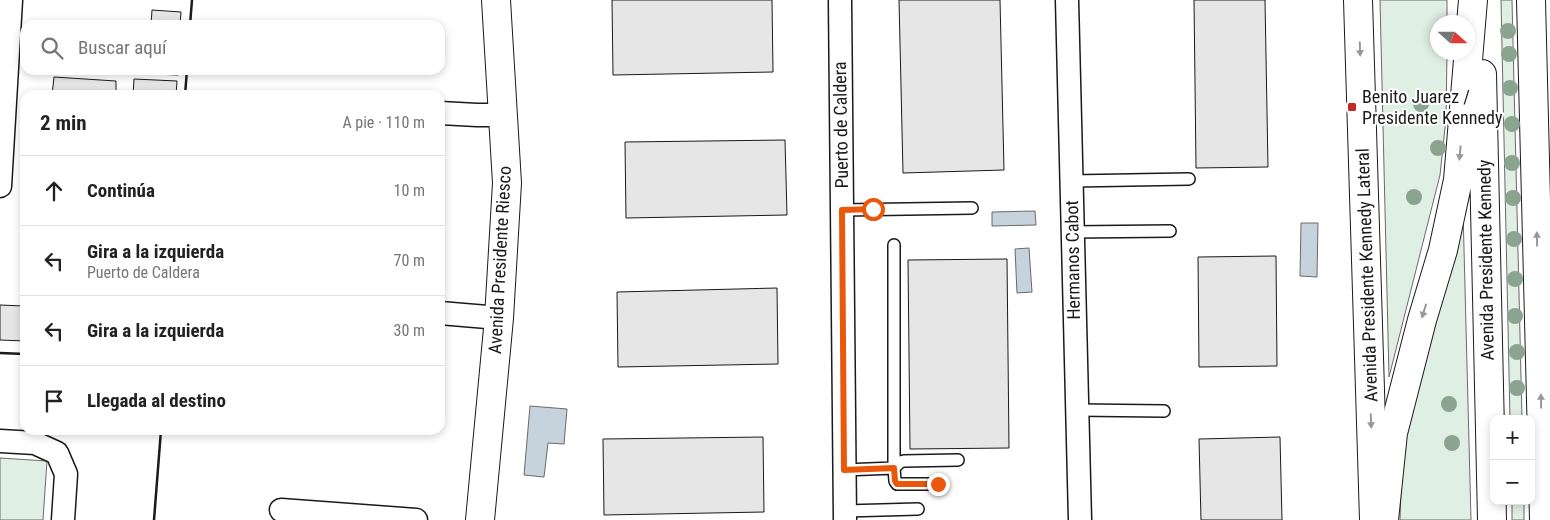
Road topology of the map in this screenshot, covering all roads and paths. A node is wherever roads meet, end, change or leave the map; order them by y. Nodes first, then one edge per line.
1 (11, 0) edge
2 (496, 0) edge
3 (840, 0) edge
4 (1067, 0) edge
5 (1358, 0) edge
6 (1473, 0) edge
7 (1480, 0) edge
8 (1531, 0) edge
9 (1536, 0) edge
10 (1550, 99) edge
11 (445, 113) edge
12 (502, 115) junction
13 (1189, 179) dead end
14 (1071, 181) junction
15 (0, 186) edge
16 (972, 208) dead end
17 (842, 210) junction
18 (1170, 231) dead end
19 (1072, 232) junction
20 (894, 245) dead end
21 (445, 313) edge
22 (499, 318) junction
23 (1077, 410) junction
24 (1164, 411) dead end
25 (0, 441) edge
26 (958, 460) dead end
27 (894, 468) junction
28 (844, 470) junction
29 (938, 484) dead end
30 (918, 509) dead end
31 (281, 510) dead end
32 (894, 515) edge
33 (845, 516) edge
34 (63, 520) edge
35 (416, 520) edge
36 (480, 520) edge
37 (1080, 520) edge
38 (1374, 520) edge
39 (1384, 520) edge
40 (1492, 520) edge
41 (1544, 520) edge

1 - 15 street
2 - 12 main road, Avenida Presidente Riesco
3 - 17 street, Puerto de Caldera
4 - 14 street, Hermanos Cabot
5 -> 38 main road, Avenida Presidente Kennedy Lateral
6 -> 39 main road
7 - 40 main road, Avenida Presidente Kennedy
41 -> 8 main road
9 - 10 main road
11 - 12 street
12 - 22 main road, Avenida Presidente Riesco
13 - 14 lane
14 - 19 street, Hermanos Cabot
16 - 17 lane
17 - 28 street, Puerto de Caldera
18 - 19 lane
19 - 23 street, Hermanos Cabot
20 - 27 lane
21 - 22 street
22 - 36 main road, Avenida Presidente Riesco
23 - 24 lane
23 - 37 street, Hermanos Cabot
25 - 34 street
26 - 27 lane
27 - 28 lane
27 - 29 lane
28 - 33 street, Puerto de Caldera
30 - 32 lane
31 - 35 street
32 - 33 lane

